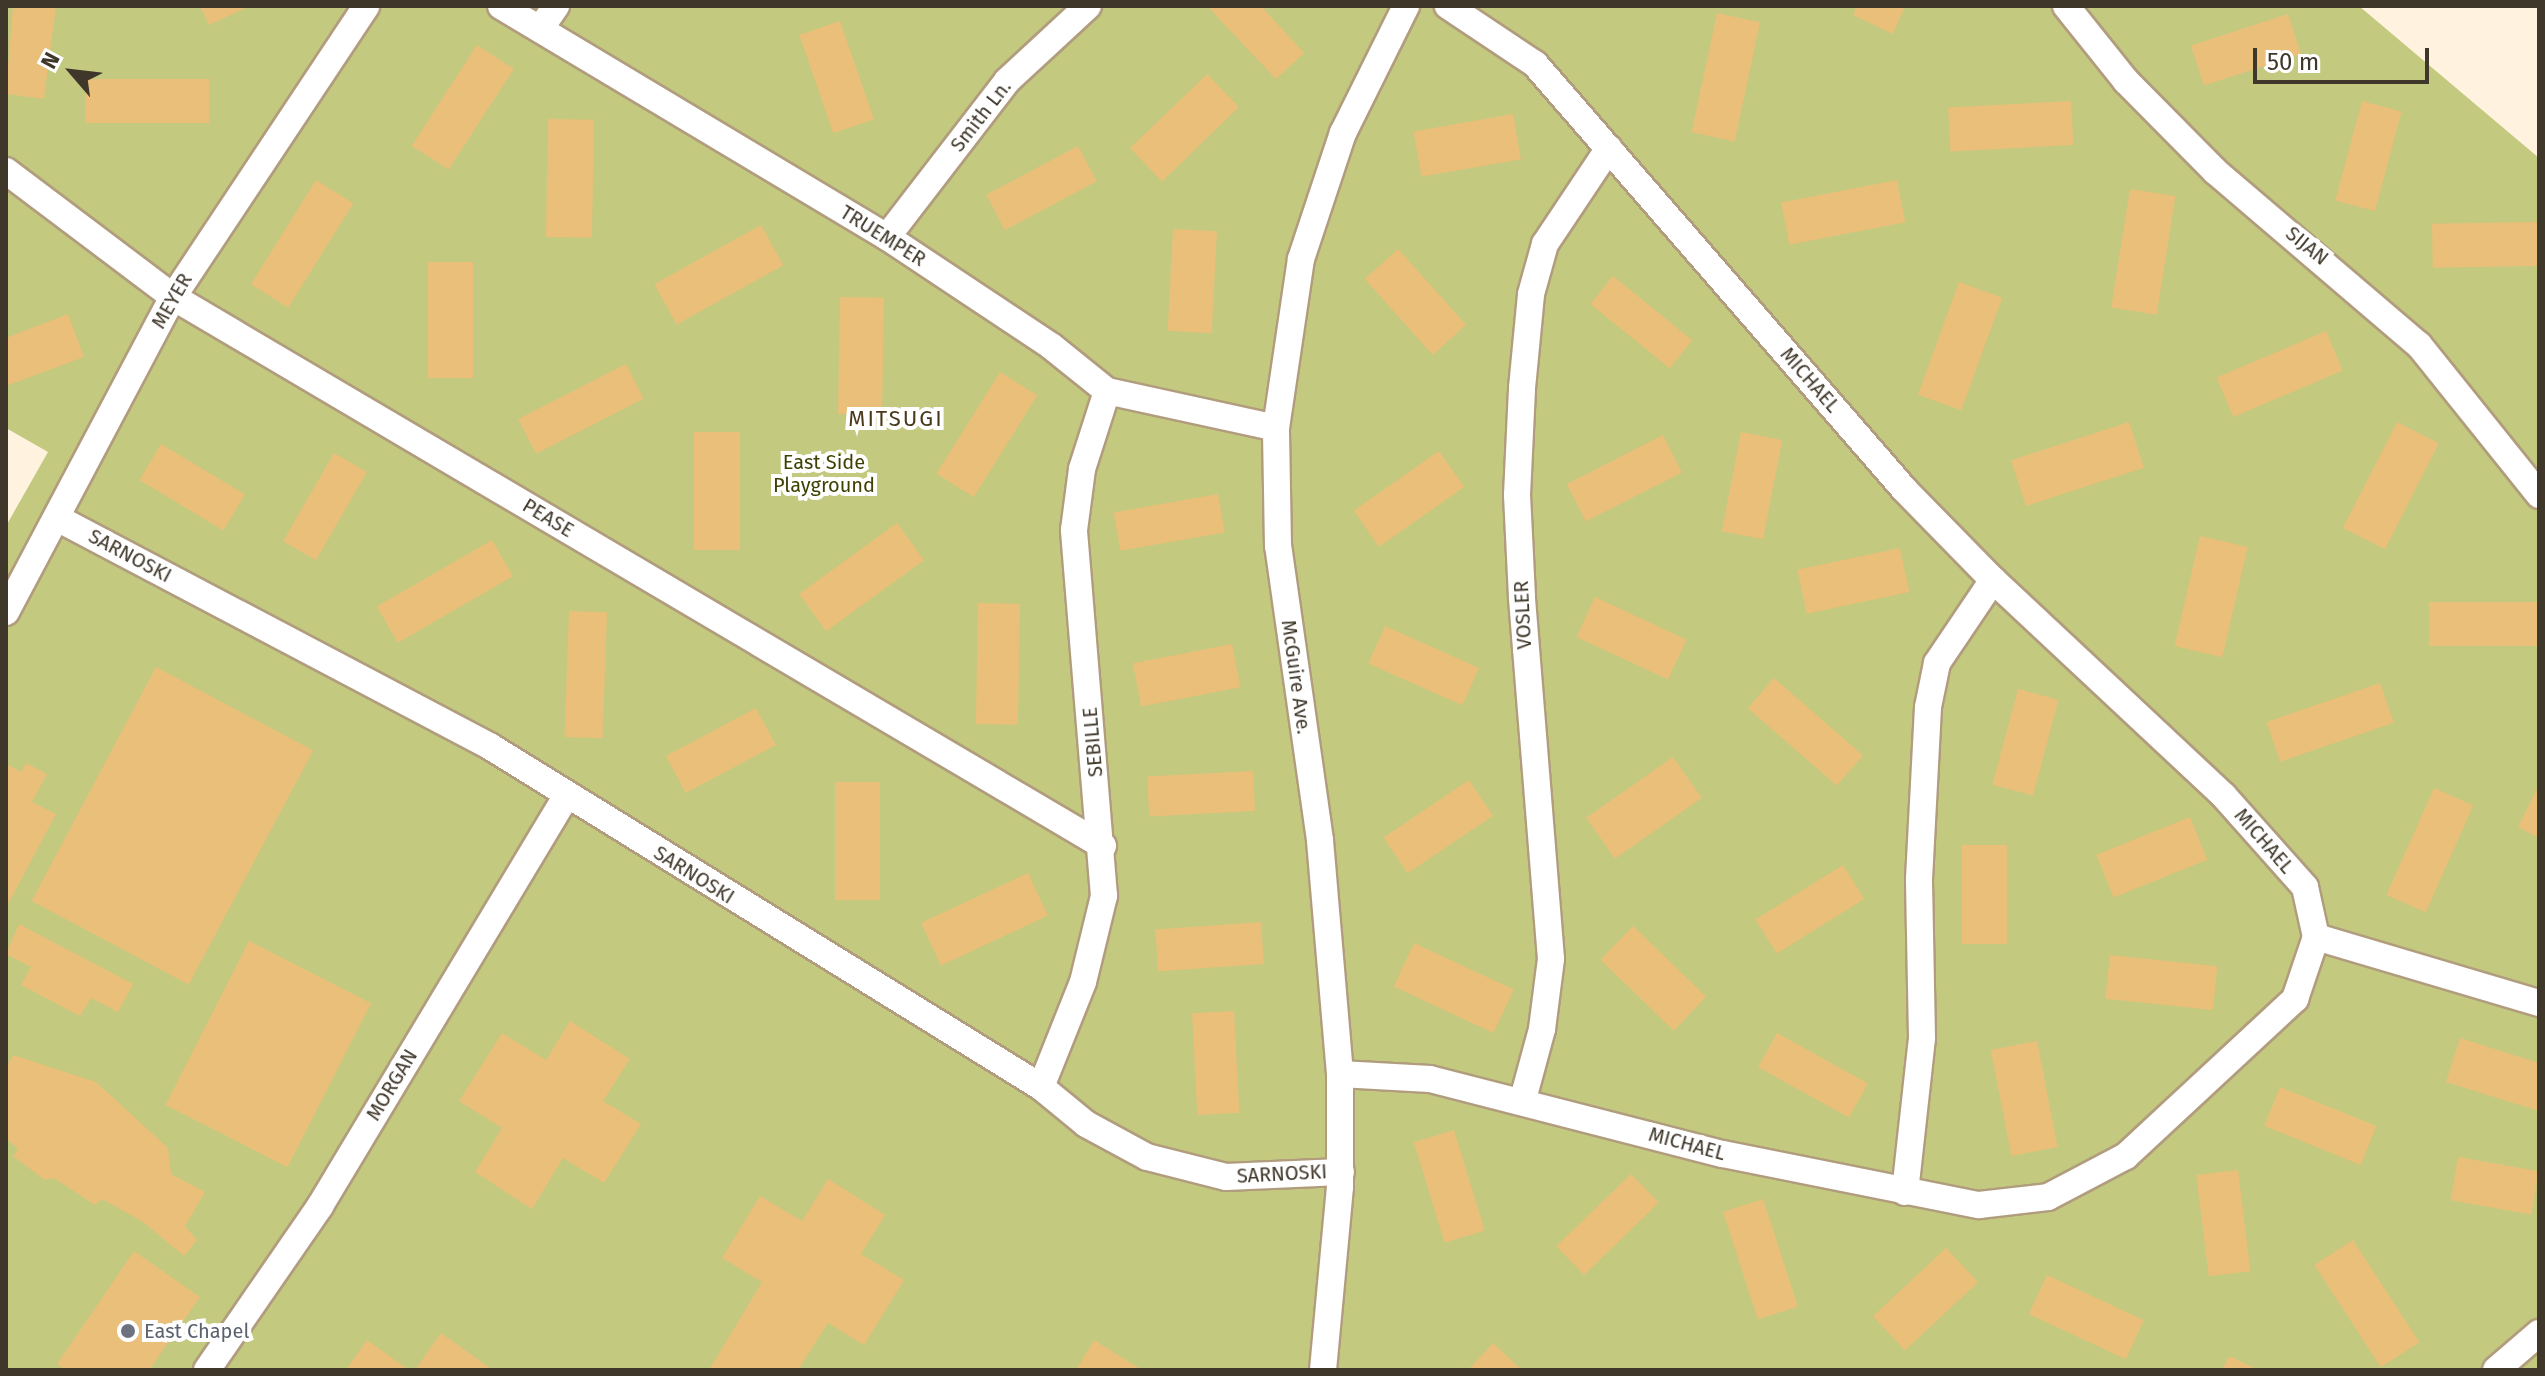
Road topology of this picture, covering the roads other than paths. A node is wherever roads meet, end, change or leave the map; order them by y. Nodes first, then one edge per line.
1 (366, 6) edge
2 (501, 6) edge
3 (556, 6) edge
4 (1088, 6) edge
5 (1406, 6) edge
6 (1448, 6) edge
7 (2066, 6) edge
8 (540, 29) junction
9 (1609, 148) junction
10 (6, 171) edge
11 (887, 237) junction
12 (173, 297) junction
13 (1107, 391) junction
14 (1276, 428) junction
15 (2539, 495) edge
16 (57, 518) junction
17 (1993, 580) junction
18 (6, 612) edge
19 (567, 795) junction
20 (1103, 846) junction
21 (2316, 937) junction
22 (2539, 1003) edge
23 (1340, 1074) junction
24 (1041, 1087) junction
25 (1523, 1099) junction
26 (1341, 1172) junction
27 (1905, 1192) junction
28 (2539, 1333) edge
29 (207, 1370) edge
30 (1323, 1370) edge
31 (2496, 1370) edge

1 - 12 lane, MEYER
2 - 8 lane, TRUEMPER
3 - 8 lane
4 - 11 lane, Smith Ln.
5 - 14 lane, McGuire Ave.
6 - 9 lane, MICHAEL
7 - 15 lane, SIJAN
8 - 11 lane, TRUEMPER
9 - 17 lane, MICHAEL
9 - 25 lane, VOSLER
10 - 12 lane, PEASE
11 - 13 lane, TRUEMPER
12 - 16 lane, MEYER
12 - 20 lane, PEASE
13 - 14 lane, TRUEMPER
13 - 20 lane, SEBILLE
14 - 23 lane, McGuire Ave.
16 - 18 lane, MEYER
16 - 19 lane, SARNOSKI
17 - 21 lane, MICHAEL
17 - 27 lane
19 - 24 lane, SARNOSKI
19 - 29 lane, MORGAN
20 - 24 lane, SEBILLE
21 - 22 lane
21 - 27 lane, MICHAEL
23 - 25 lane, MICHAEL
23 - 26 lane, McGuire Ave.
24 - 26 lane, SARNOSKI
25 - 27 lane, MICHAEL
26 - 30 lane, McGuire Ave.
28 - 31 lane

